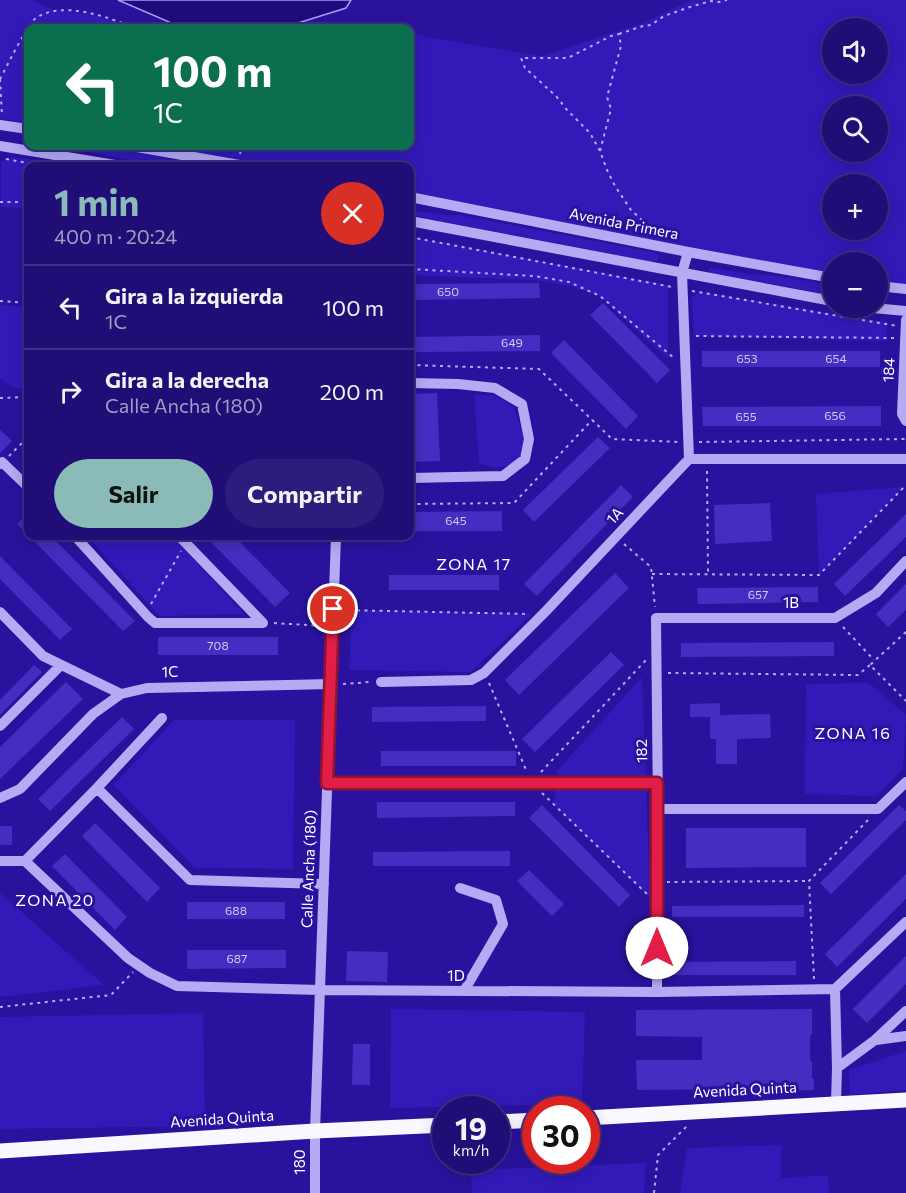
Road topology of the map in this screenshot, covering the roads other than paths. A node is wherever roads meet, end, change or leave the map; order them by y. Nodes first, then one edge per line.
1 (1, 125) edge
2 (24, 128) edge
3 (0, 146) edge
4 (24, 150) edge
5 (24, 150) edge
6 (154, 150) edge
7 (97, 162) edge
8 (222, 162) edge
9 (414, 198) edge
10 (414, 222) edge
11 (688, 252) junction
12 (681, 273) junction
13 (822, 276) edge
14 (888, 287) edge
15 (906, 289) edge
16 (822, 299) edge
17 (888, 309) edge
18 (906, 310) edge
19 (906, 320) edge
20 (906, 327) edge
21 (905, 338) edge
22 (414, 383) edge
23 (906, 421) edge
24 (689, 459) junction
25 (906, 459) edge
26 (1, 463) edge
27 (414, 478) edge
28 (24, 483) edge
29 (79, 540) edge
30 (184, 540) edge
31 (336, 540) edge
32 (906, 561) edge
33 (0, 612) edge
34 (656, 618) joint
35 (61, 665) junction
36 (381, 681) road end
37 (331, 684) junction
38 (121, 694) junction
39 (162, 718) dead end
40 (0, 726) edge
41 (906, 782) edge
42 (327, 783) junction
43 (657, 783) junction
44 (97, 788) junction
45 (0, 798) edge
46 (658, 809) junction
47 (0, 861) edge
48 (25, 861) junction
49 (324, 884) junction
50 (460, 888) dead end
51 (906, 922) edge
52 (835, 989) junction
53 (320, 990) junction
54 (464, 991) junction
55 (657, 992) junction
56 (906, 1011) edge
57 (906, 1036) edge
58 (875, 1040) junction
59 (837, 1068) junction
60 (906, 1100) edge
61 (836, 1103) junction
62 (600, 1117) edge
63 (432, 1126) edge
64 (315, 1131) junction
65 (0, 1151) edge
66 (315, 1193) edge

1 - 2 street
3 - 4 street
5 - 7 street
6 - 8 street
9 - 11 street, Avenida Primera
10 - 12 street
11 - 12 street
11 - 13 street, Avenida Primera
12 - 16 street
12 - 24 street
14 - 15 street
17 - 18 street
19 - 20 street, 184
20 - 21 street, 184
21 - 23 street, 184
22 - 27 street
24 - 25 street
24 - 36 street, 1A
26 - 28 street
29 - 30 street
31 - 37 street, Calle Ancha (180)
32 - 34 street, 1B
33 - 35 street
34 - 43 street, 182
35 - 38 street
35 - 40 street
37 - 38 street, 1C
37 - 42 street, Calle Ancha (180)
38 - 45 street, 1C
39 - 44 street
41 - 46 street
42 - 43 street
42 - 49 street, Calle Ancha (180)
43 - 46 street, 182
44 - 48 street
44 - 49 street
46 - 55 street, 182
47 - 48 street
48 - 53 street, 1D
49 - 53 street, Calle Ancha (180)
50 - 54 street
51 - 52 street
52 - 55 street, 1D
52 - 59 street
53 - 54 street, 1D
53 - 64 street, Calle Ancha (180)
54 - 55 street, 1D
56 - 58 street
57 - 58 street
58 - 59 street
59 - 61 street
60 - 61 main road, Avenida Quinta
61 - 62 main road, Avenida Quinta
63 - 64 main road, Avenida Quinta
64 - 65 main road, Avenida Quinta
64 - 66 street, 180

